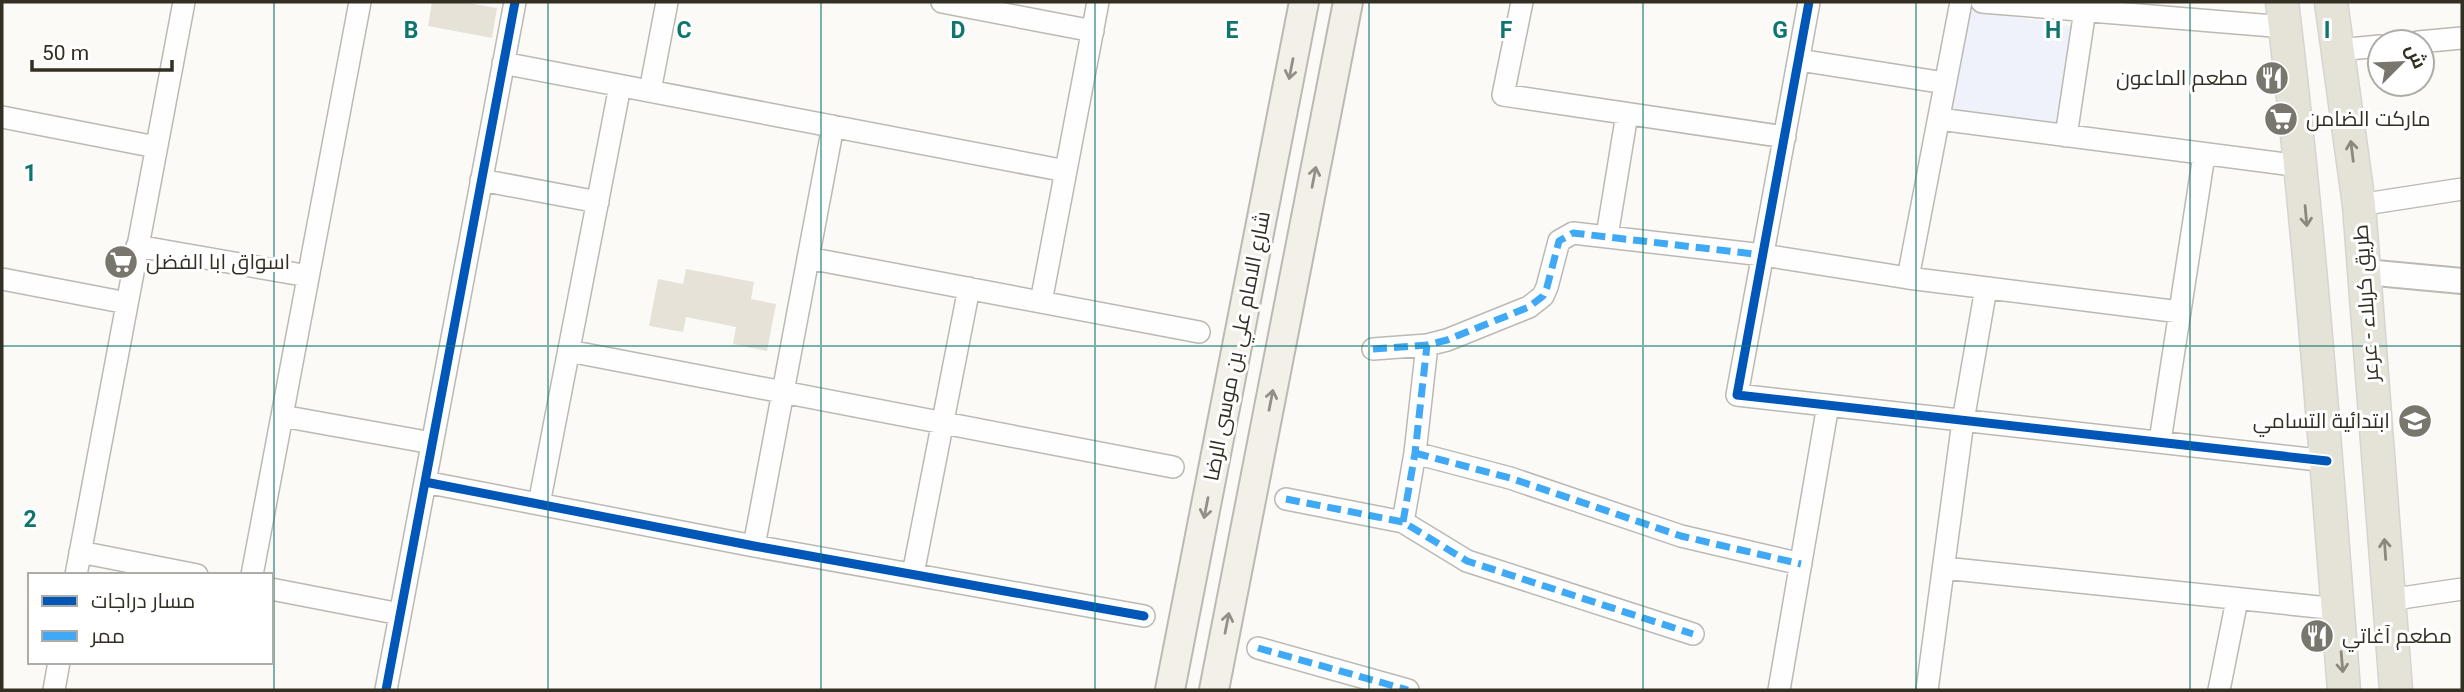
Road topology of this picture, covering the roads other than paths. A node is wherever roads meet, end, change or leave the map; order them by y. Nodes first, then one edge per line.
1 (184, 2) edge
2 (360, 2) edge
3 (515, 2) edge
4 (667, 2) edge
5 (942, 2) edge
6 (1098, 2) edge
7 (1304, 2) edge
8 (1348, 2) edge
9 (1522, 2) edge
10 (1810, 2) edge
11 (1961, 2) edge
12 (1982, 2) edge
13 (2331, 2) edge
14 (2085, 10) junction
15 (2284, 14) edge
16 (1093, 31) junction
17 (2462, 38) edge
18 (2436, 40) edge
19 (2366, 47) edge
20 (2338, 50) junction
21 (1799, 60) junction
22 (503, 63) junction
23 (1945, 83) junction
24 (620, 86) junction
25 (650, 91) junction
26 (1627, 114) junction
27 (2, 117) edge
28 (1939, 119) junction
29 (833, 127) junction
30 (2066, 136) junction
31 (1784, 137) junction
32 (156, 147) junction
33 (2204, 155) junction
34 (2301, 166) junction
35 (1066, 171) junction
36 (481, 180) junction
37 (2462, 189) edge
38 (598, 202) junction
39 (2359, 205) junction
40 (1606, 236) junction
41 (138, 246) junction
42 (1763, 255) junction
43 (808, 258) junction
44 (2365, 272) junction
45 (308, 276) junction
46 (1908, 278) junction
47 (2, 279) edge
48 (2462, 281) edge
49 (969, 288) junction
50 (1986, 288) junction
51 (1041, 302) junction
52 (127, 303) junction
53 (2180, 312) junction
54 (1199, 332) dead end
55 (1427, 345) junction
56 (1373, 349) dead end
57 (569, 351) junction
58 (783, 392) junction
59 (1828, 405) junction
60 (282, 416) junction
61 (1963, 421) junction
62 (943, 422) junction
63 (2160, 441) junction
64 (432, 443) junction
65 (1415, 453) junction
66 (2327, 461) junction
67 (1173, 467) dead end
68 (425, 482) junction
69 (1286, 499) dead end
70 (539, 504) junction
71 (1403, 522) junction
72 (754, 546) junction
73 (80, 552) junction
74 (1801, 564) junction
75 (1944, 568) junction
76 (76, 573) edge
77 (187, 573) edge
78 (251, 573) edge
79 (913, 574) junction
80 (273, 589) edge
81 (2462, 589) edge
82 (2236, 600) junction
83 (2388, 600) junction
84 (2338, 609) junction
85 (400, 614) junction
86 (1144, 616) dead end
87 (1693, 634) dead end
88 (1258, 648) dead end
89 (59, 664) edge
90 (54, 690) edge
91 (386, 690) edge
92 (1170, 690) edge
93 (1214, 690) edge
94 (1409, 690) edge
95 (1779, 690) edge
96 (1927, 690) edge
97 (2219, 690) edge
98 (2344, 690) edge
99 (2396, 690) edge

1 - 32 street
2 - 45 street
3 - 22 street
4 - 25 street
5 - 16 street
6 - 16 street
7 -> 92 main road, شارع الامام علي بن موسى الرضا
93 -> 8 main road, شارع الامام علي بن موسى الرضا
9 - 26 street
10 - 21 street
11 - 23 street
12 - 14 street
13 - 20 main road, طريق كربلاء - عرعر
14 - 15 street
14 - 30 street
15 - 34 main road
16 - 35 street
17 - 18 street
19 - 20 street
39 -> 20 main road, طريق كربلاء - عرعر
21 - 23 street
21 - 31 street
22 - 24 street
22 - 36 street
23 - 28 street
24 - 25 street
24 - 38 street
25 - 29 street
26 - 31 street
26 - 40 street
27 - 32 street
28 - 30 street
28 - 46 street
29 - 35 street
29 - 43 street
30 - 33 street
31 - 42 street
32 - 41 street
33 - 34 street
33 - 53 street
34 -> 66 main road
35 - 51 street
36 - 38 street
36 - 64 street
37 - 39 street
38 - 57 street
39 - 44 main road, طريق كربلاء - عرعر
40 - 42 street
40 - 55 street
41 - 45 street
41 - 52 street
42 - 46 street
42 - 59 street
43 - 49 street
43 - 58 street
44 - 48 street
83 -> 44 main road, طريق كربلاء - عرعر
45 - 60 street
46 - 50 street
47 - 52 street
49 - 51 street
49 - 62 street
50 - 53 street
50 - 61 street
51 - 54 street
52 - 73 street
53 - 63 street
55 - 56 street
55 - 65 street
57 - 58 street
57 - 70 street
58 - 62 street
58 - 72 street
59 - 61 street
59 - 74 street
60 - 64 street
60 - 78 street
61 - 63 street
61 - 75 street
62 - 67 street
62 - 79 street
63 - 66 street
64 - 68 street
65 - 71 street
65 - 74 street
66 - 84 main road
68 - 70 street
68 - 85 street
69 - 71 street
70 - 72 street
71 - 87 street
72 - 79 street
73 - 76 street
73 - 77 street
74 - 95 street
75 - 82 street
75 - 96 street
79 - 86 street
80 - 85 street
81 - 83 street
82 - 84 street
82 - 97 street
83 - 99 main road, طريق كربلاء - عرعر
84 -> 98 main road
85 - 91 street
88 - 94 street
89 - 90 street

